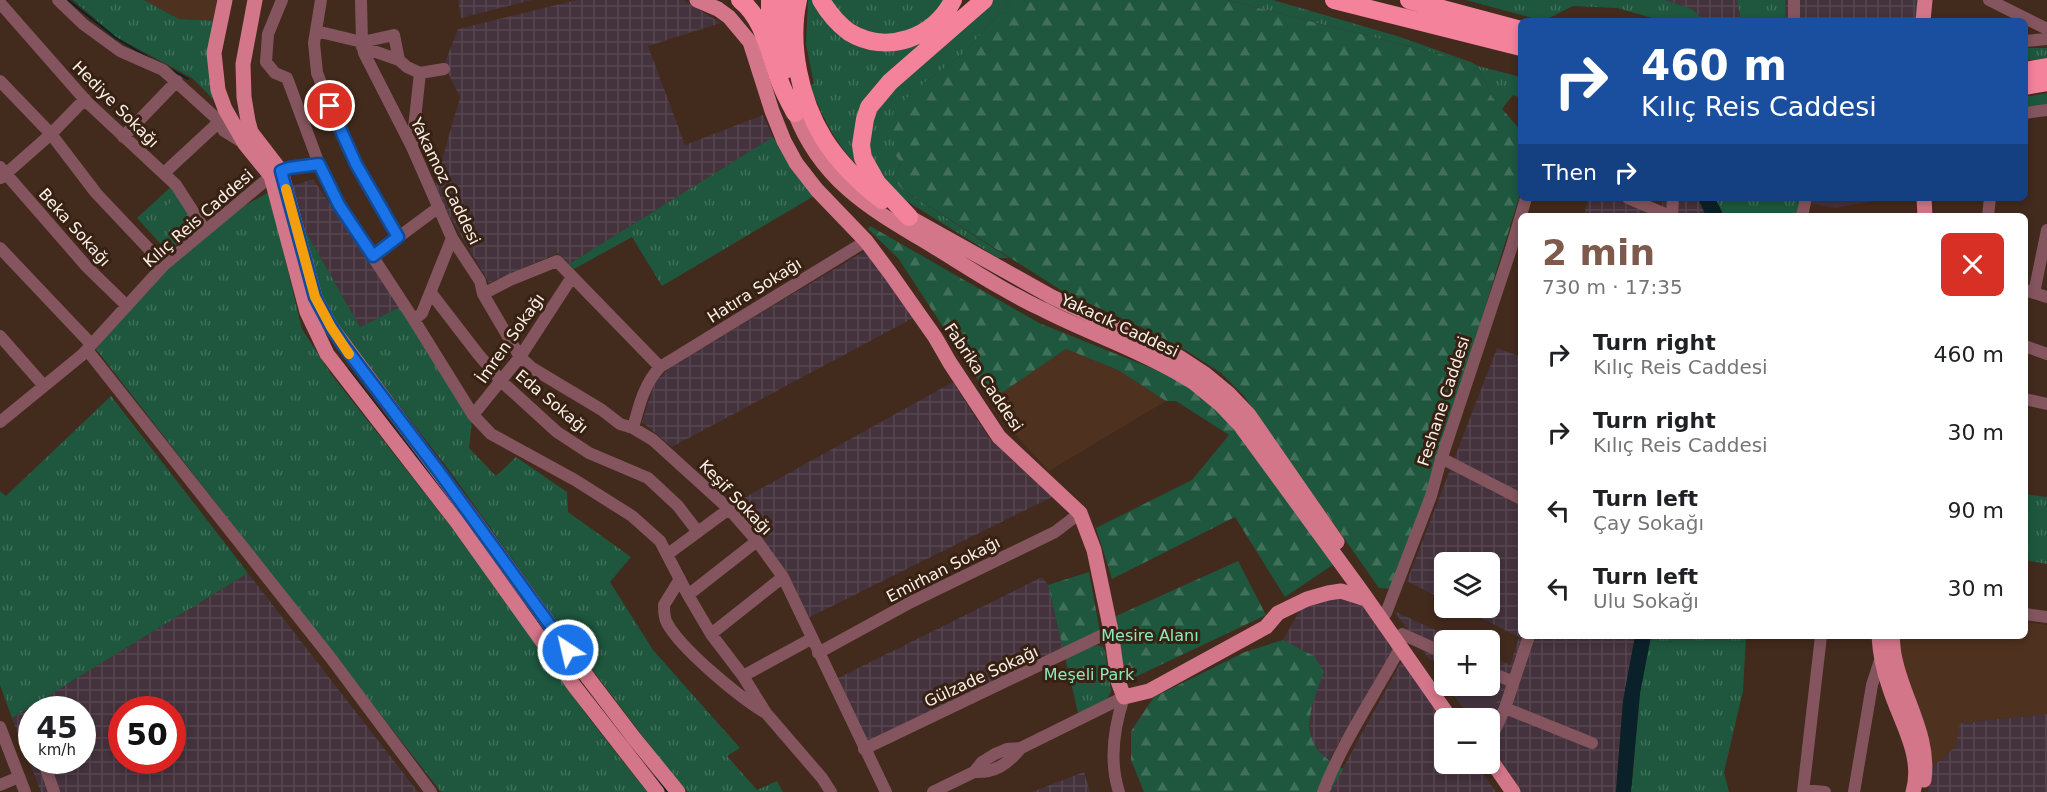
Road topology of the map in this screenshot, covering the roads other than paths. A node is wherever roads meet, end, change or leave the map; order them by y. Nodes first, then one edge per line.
1 (58, 0) edge
2 (225, 0) edge
3 (255, 0) edge
4 (282, 0) edge
5 (321, 0) edge
6 (361, 0) edge
7 (697, 0) edge
8 (740, 0) edge
9 (770, 0) edge
10 (784, 0) edge
11 (798, 0) edge
12 (821, 0) edge
13 (953, 0) edge
14 (984, 0) edge
15 (1409, 0) edge
16 (1794, 0) edge
17 (1989, 0) edge
18 (1335, 1) edge
19 (0, 3) edge
20 (1794, 18) edge
21 (2025, 18) edge
22 (2028, 20) edge
23 (1518, 29) edge
24 (2047, 29) edge
25 (316, 31) junction
26 (2047, 39) edge
27 (2028, 41) edge
28 (362, 44) junction
29 (1518, 46) edge
30 (772, 55) junction
31 (399, 60) junction
32 (2047, 67) edge
33 (444, 69) dead end
34 (2028, 70) edge
35 (420, 73) junction
36 (0, 81) edge
37 (177, 81) junction
38 (2047, 82) edge
39 (2028, 85) edge
40 (85, 99) junction
41 (2047, 110) edge
42 (795, 113) junction
43 (2028, 113) edge
44 (218, 123) junction
45 (51, 134) junction
46 (123, 137) junction
47 (245, 144) junction
48 (412, 147) junction
49 (319, 164) junction
50 (164, 173) junction
51 (2, 174) edge
52 (276, 174) junction
53 (817, 190) junction
54 (1635, 201) edge
55 (439, 207) junction
56 (1664, 213) edge
57 (909, 217) junction
58 (1518, 225) edge
59 (205, 230) junction
60 (2047, 234) edge
61 (398, 237) junction
62 (452, 238) junction
63 (866, 241) junction
64 (0, 248) edge
65 (373, 256) junction
66 (164, 266) junction
67 (572, 277) junction
68 (2030, 291) edge
69 (431, 293) junction
70 (483, 294) junction
71 (2047, 297) edge
72 (127, 306) junction
73 (414, 320) junction
74 (0, 336) edge
75 (89, 347) junction
76 (2028, 347) edge
77 (2047, 354) edge
78 (520, 357) junction
79 (660, 367) junction
80 (502, 382) junction
81 (44, 386) junction
82 (2028, 400) edge
83 (2047, 404) edge
84 (473, 415) junction
85 (1, 419) edge
86 (633, 428) junction
87 (1441, 458) junction
88 (1518, 497) edge
89 (729, 509) junction
90 (1080, 513) junction
91 (698, 532) junction
92 (757, 541) junction
93 (668, 554) junction
94 (783, 577) junction
95 (680, 579) junction
96 (688, 595) junction
97 (1366, 599) junction
98 (1386, 613) junction
99 (2028, 614) edge
100 (2047, 617) edge
101 (1111, 631) junction
102 (711, 634) junction
103 (811, 639) junction
104 (1528, 639) edge
105 (1821, 639) edge
106 (1879, 639) edge
107 (1893, 639) edge
108 (1401, 641) junction
109 (1434, 649) edge
110 (818, 653) junction
111 (1881, 657) junction
112 (743, 676) junction
113 (1500, 676) edge
114 (1513, 682) junction
115 (1872, 685) junction
116 (1889, 688) junction
117 (1124, 697) junction
118 (1444, 708) edge
119 (1453, 708) edge
120 (1505, 708) junction
121 (766, 713) junction
122 (1500, 719) edge
123 (0, 727) edge
124 (1592, 743) dead end
125 (864, 749) junction
126 (1921, 766) junction
127 (1500, 773) edge
128 (48, 774) edge
129 (1489, 774) edge
130 (19, 777) junction
131 (0, 784) edge
132 (1804, 791) edge
133 (25, 792) edge
134 (54, 792) edge
135 (431, 792) edge
136 (657, 792) edge
137 (678, 792) edge
138 (831, 792) edge
139 (885, 792) edge
140 (933, 792) edge
141 (1119, 792) edge
142 (1323, 792) edge
143 (1502, 792) edge
144 (1513, 792) edge
145 (1825, 792) edge
146 (1854, 792) edge
147 (1913, 792) edge
148 (1922, 792) edge

1 - 37 street
2 - 47 main road
3 - 52 main road
4 - 49 street
5 - 25 street
6 - 28 street, Yakamoz Caddesi
7 - 53 main road
8 - 30 highway
9 - 30 highway
10 - 42 highway, Yakacık Caddesi
11 - 57 highway, Yakacık Caddesi
12 - 13 highway
14 - 57 highway
15 - 23 highway
16 - 20 street
17 - 21 street
18 - 29 highway
19 - 40 street, Hediye Sokağı
22 - 24 street
25 - 28 street
25 - 61 street
26 - 27 street
28 - 31 street
28 - 31 street
28 - 48 street, Yakamoz Caddesi
30 - 42 highway
31 - 35 street
32 - 34 highway
33 - 35 street
35 - 48 street
36 - 45 street
37 - 44 street
37 - 46 street
38 - 39 highway
40 - 45 street
40 - 46 street, Hediye Sokağı
41 - 43 street
42 - 53 main road
42 - 97 main road, Yakacık Caddesi
44 - 47 street
44 - 50 street
45 - 51 street
45 - 66 street
46 - 50 street, Hediye Sokağı
47 - 52 main road
48 - 55 street, Yakamoz Caddesi
49 - 52 street, Kılıç Reis Caddesi
49 - 65 street
50 - 59 street, Hediye Sokağı
51 - 72 street, Beka Sokağı
52 - 59 street, Kılıç Reis Caddesi
52 - 136 main road
52 - 137 main road
53 - 63 main road, Fabrika Caddesi
54 - 56 street
55 - 61 street
55 - 62 street, Yakamoz Caddesi
57 - 98 main road, Yakacık Caddesi
58 - 87 street, Feshane Caddesi
59 - 66 street, Kılıç Reis Caddesi
60 - 68 street
61 - 65 street
62 - 69 street
62 - 70 street, Yakamoz Caddesi
63 - 79 street, Hatıra Sokağı
63 - 90 main road, Fabrika Caddesi
64 - 75 street
65 - 73 street
66 - 72 street, Kılıç Reis Caddesi
67 - 70 street
67 - 78 street, İmren Sokağı
67 - 79 street
68 - 71 street
69 - 73 street
69 - 80 street, Eda Sokağı
70 - 78 street, Keşif Sokağı
72 - 75 street, Kılıç Reis Caddesi
73 - 84 street
74 - 81 street
75 - 81 street, Kılıç Reis Caddesi
75 - 135 street
76 - 77 street
78 - 80 street, İmren Sokağı
78 - 86 street, Keşif Sokağı
79 - 86 street
80 - 84 street, İmren Sokağı
80 - 91 street, Eda Sokağı
81 - 85 street, Kılıç Reis Caddesi
82 - 83 street
84 - 93 street
86 - 89 street, Keşif Sokağı
87 - 88 street
87 - 98 street, Feshane Caddesi
89 - 91 street
89 - 92 street, Keşif Sokağı
90 - 101 main road, Fabrika Caddesi
90 - 110 street, Emirhan Sokağı
91 - 93 street
92 - 94 street, Keşif Sokağı
92 - 96 street
93 - 95 street
94 - 102 street
94 - 103 street, Keşif Sokağı
95 - 96 street
95 - 121 street
96 - 102 street
97 - 108 main road, Yakacık Caddesi
97 - 117 main road
98 - 108 main road, Yakacık Caddesi
99 - 100 street
101 - 117 main road, Fabrika Caddesi
101 - 125 street, Gülzade Sokağı
102 - 112 street
103 - 110 street, Keşif Sokağı
103 - 112 street
104 - 114 street
105 - 132 street
106 - 111 main road
107 - 126 main road
108 - 109 street
108 - 118 main road, Yakacık Caddesi
108 - 119 main road, Yakacık Caddesi
108 - 142 street
110 - 125 street, Keşif Sokağı
111 - 115 street
111 - 116 main road
112 - 121 street
113 - 114 street
114 - 120 street
115 - 116 street
115 - 146 street
116 - 126 main road
117 - 140 street
117 - 141 street
120 - 122 street
120 - 124 street
121 - 138 street
123 - 130 street
125 - 139 street, Keşif Sokağı
126 - 147 main road
126 - 148 main road
127 - 144 main road
128 - 134 street
129 - 143 main road
130 - 131 street
130 - 133 street
132 - 145 street

